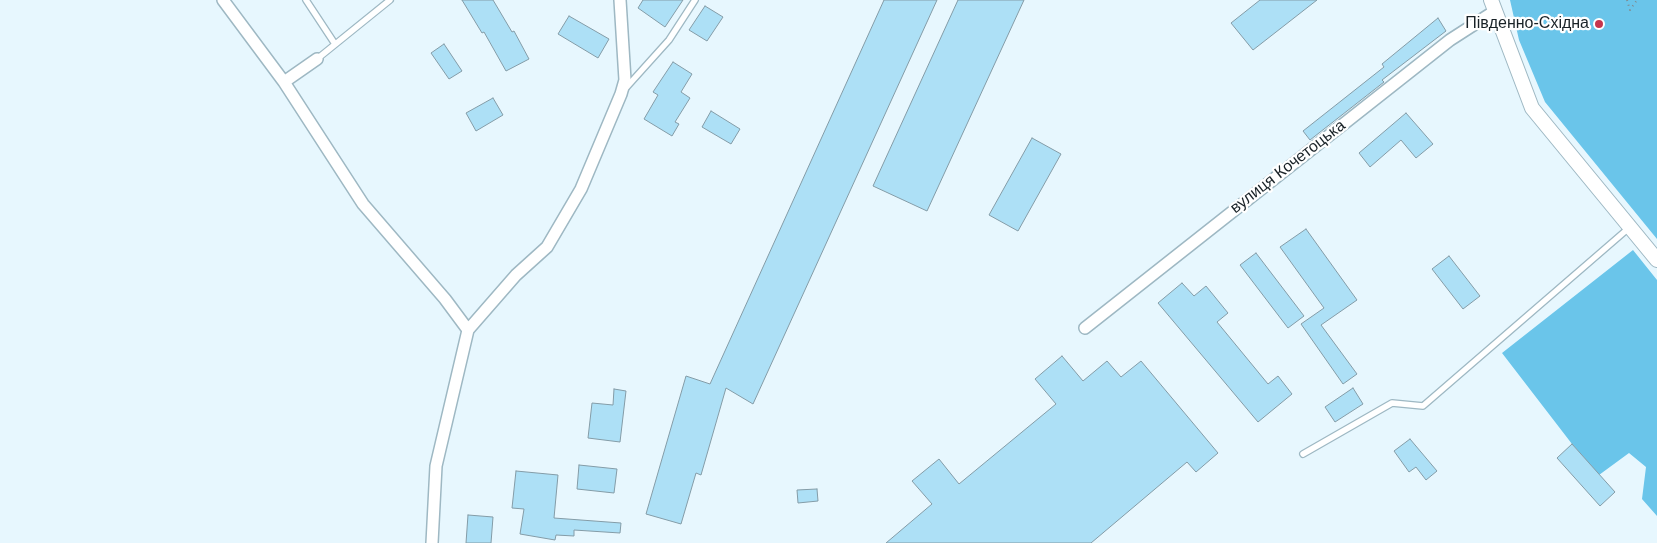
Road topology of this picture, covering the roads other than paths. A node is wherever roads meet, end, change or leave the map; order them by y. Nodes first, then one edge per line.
1 (223, 0) edge
2 (306, 0) edge
3 (390, 0) edge
4 (620, 0) edge
5 (695, 0) edge
6 (1493, 6) edge
7 (335, 44) junction
8 (317, 59) joint
9 (284, 82) junction
10 (621, 94) junction
11 (1630, 227) junction
12 (1657, 260) edge
13 (1085, 328) dead end
14 (468, 330) junction
15 (1303, 454) dead end
16 (432, 543) edge

1 - 9 street
2 - 7 lane
3 - 7 lane
4 - 10 street
5 - 10 lane
6 - 11 street
6 - 13 street, вулиця Кочетоцька
7 - 8 lane
8 - 9 street
9 - 14 street
10 - 14 street
11 - 12 street
11 - 15 lane
14 - 16 street

